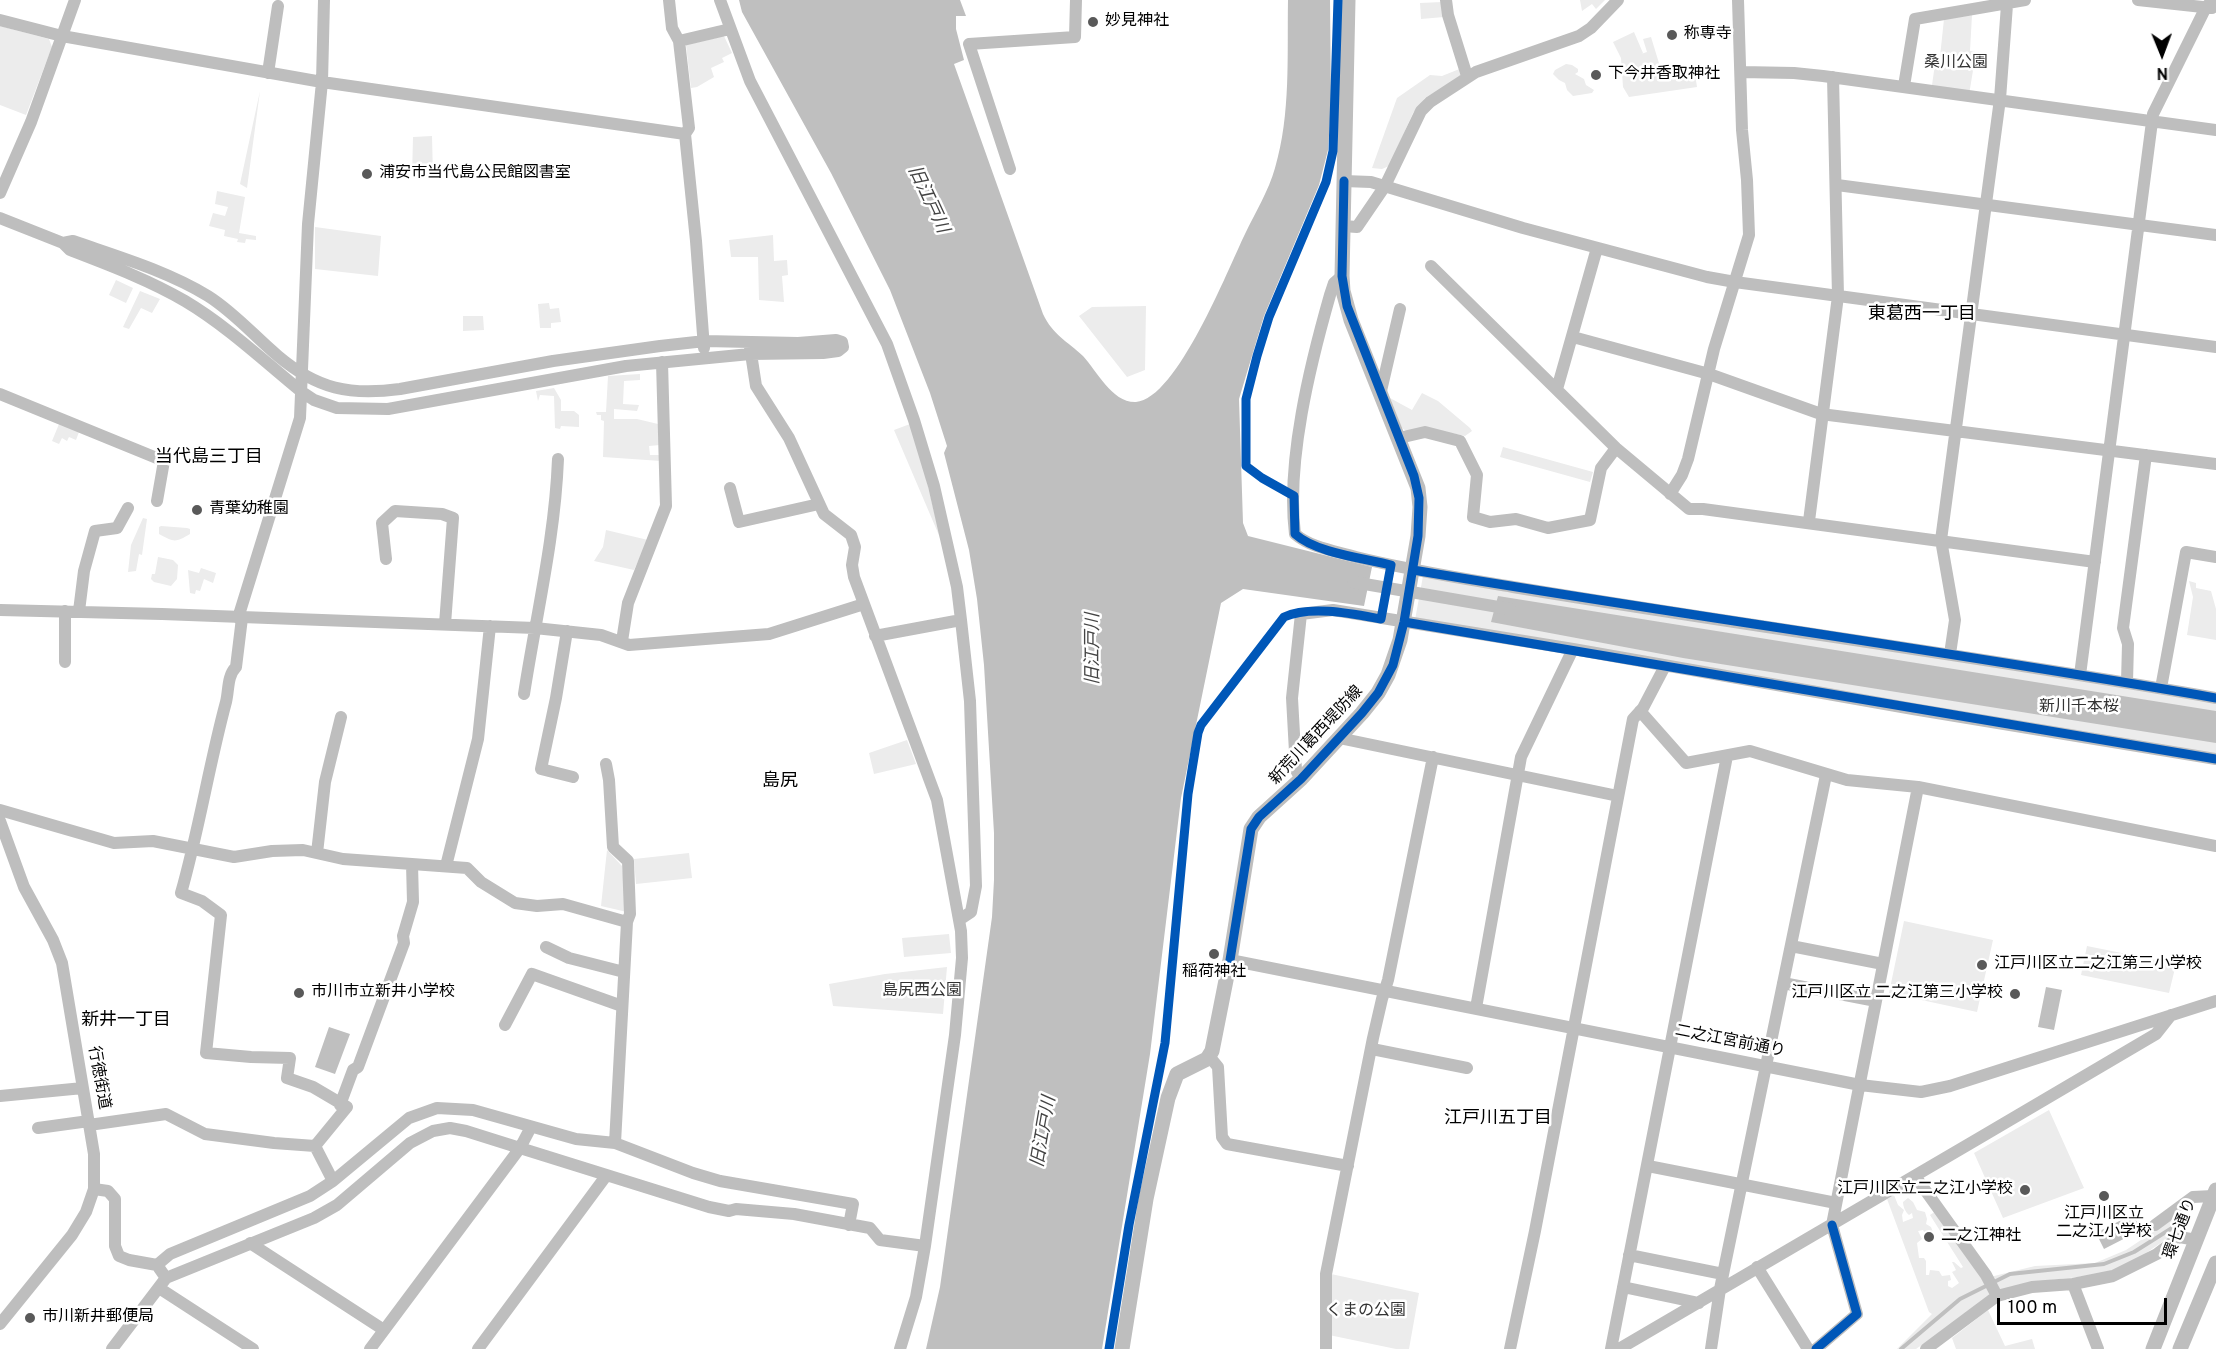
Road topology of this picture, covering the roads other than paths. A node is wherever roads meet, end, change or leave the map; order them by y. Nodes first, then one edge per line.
1 (75, 0) edge
2 (324, 0) edge
3 (669, 0) edge
4 (720, 0) edge
5 (1076, 0) edge
6 (1348, 0) edge
7 (1446, 0) edge
8 (1618, 0) edge
9 (1738, 0) edge
10 (2025, 0) edge
11 (2138, 0) edge
12 (2007, 5) junction
13 (2212, 5) edge
14 (279, 6) dead end
15 (0, 20) edge
16 (730, 29) junction
17 (62, 36) junction
18 (679, 41) junction
19 (1741, 72) junction
20 (268, 73) junction
21 (1467, 76) junction
22 (1833, 77) junction
23 (322, 82) junction
24 (1904, 86) junction
25 (2000, 99) junction
26 (2153, 121) junction
27 (2216, 130) edge
28 (684, 134) junction
29 (1010, 169) dead end
30 (1344, 181) junction
31 (1836, 184) junction
32 (1384, 186) junction
33 (0, 193) edge
34 (1986, 205) junction
35 (0, 218) edge
36 (2140, 225) junction
37 (1343, 226) junction
38 (2216, 236) edge
39 (63, 243) junction
40 (1597, 248) junction
41 (1431, 266) dead end
42 (1342, 276) junction
43 (1735, 282) junction
44 (1838, 296) junction
45 (1400, 309) dead end
46 (1971, 314) junction
47 (2125, 335) junction
48 (1573, 337) junction
49 (705, 342) junction
50 (2216, 347) edge
51 (750, 349) junction
52 (703, 359) junction
53 (662, 362) junction
54 (302, 374) junction
55 (1709, 374) junction
56 (1557, 389) junction
57 (1381, 391) junction
58 (302, 392) junction
59 (0, 394) edge
60 (1821, 414) junction
61 (1955, 431) junction
62 (1399, 438) junction
63 (1616, 448) junction
64 (2110, 451) junction
65 (2146, 455) junction
66 (558, 459) dead end
67 (2216, 464) edge
68 (730, 488) dead end
69 (1670, 494) junction
70 (157, 501) dead end
71 (819, 504) junction
72 (128, 508) dead end
73 (1809, 522) junction
74 (1941, 540) junction
75 (2216, 557) edge
76 (386, 559) dead end
77 (2095, 562) junction
78 (1412, 574) junction
79 (864, 604) junction
80 (0, 610) edge
81 (65, 611) junction
82 (79, 611) junction
83 (240, 618) junction
84 (1404, 619) junction
85 (961, 620) junction
86 (444, 624) junction
87 (490, 626) junction
88 (534, 628) junction
89 (567, 631) junction
90 (875, 636) junction
91 (622, 641) junction
92 (1574, 649) junction
93 (1950, 654) junction
94 (65, 662) dead end
95 (1665, 666) junction
96 (2080, 675) junction
97 (2127, 682) junction
98 (2161, 688) junction
99 (524, 694) dead end
100 (2216, 698) edge
101 (1640, 711) junction
102 (341, 717) dead end
103 (1340, 738) junction
104 (1728, 756) junction
105 (1433, 757) junction
106 (2216, 759) edge
107 (606, 764) dead end
108 (1518, 775) junction
109 (1826, 775) junction
110 (573, 777) dead end
111 (1301, 778) junction
112 (1918, 787) junction
113 (1618, 796) junction
114 (0, 810) edge
115 (0, 821) edge
116 (2216, 846) edge
117 (194, 849) junction
118 (317, 853) junction
119 (412, 864) junction
120 (446, 866) junction
121 (959, 920) junction
122 (627, 921) junction
123 (1791, 946) junction
124 (546, 947) dead end
125 (1230, 960) junction
126 (1883, 964) junction
127 (624, 972) junction
128 (1783, 983) junction
129 (1384, 990) junction
130 (1876, 1001) junction
131 (2215, 1001) edge
132 (622, 1006) junction
133 (1476, 1008) junction
134 (2171, 1015) junction
135 (505, 1025) dead end
136 (1573, 1027) junction
137 (1670, 1047) junction
138 (1372, 1049) junction
139 (1209, 1056) junction
140 (1766, 1066) junction
141 (1467, 1068) dead end
142 (1860, 1085) junction
143 (83, 1088) junction
144 (0, 1096) edge
145 (340, 1105) junction
146 (89, 1123) junction
147 (531, 1127) junction
148 (38, 1128) dead end
149 (615, 1143) junction
150 (315, 1146) junction
151 (520, 1148) junction
152 (1648, 1166) junction
153 (1348, 1167) junction
154 (606, 1176) junction
155 (1916, 1176) junction
156 (333, 1181) junction
157 (1741, 1184) junction
158 (94, 1189) junction
159 (2215, 1193) edge
160 (1836, 1203) junction
161 (849, 1225) junction
162 (1832, 1225) junction
163 (2155, 1225) dead end
164 (2197, 1240) junction
165 (250, 1243) junction
166 (925, 1246) junction
167 (1629, 1255) junction
168 (2216, 1263) edge
169 (157, 1265) junction
170 (1757, 1268) junction
171 (1723, 1274) junction
172 (163, 1283) junction
173 (2073, 1284) junction
174 (1623, 1287) junction
175 (1720, 1289) junction
176 (1996, 1293) junction
177 (1699, 1303) junction
178 (0, 1324) edge
179 (384, 1330) junction
180 (112, 1349) edge
181 (253, 1349) edge
182 (370, 1349) edge
183 (478, 1349) edge
184 (900, 1349) edge
185 (1122, 1349) edge
186 (1326, 1349) edge
187 (1510, 1349) edge
188 (1611, 1349) edge
189 (1620, 1349) edge
190 (1711, 1349) edge
191 (1808, 1349) edge
192 (1816, 1349) edge
193 (1926, 1349) edge
194 (2098, 1349) edge
195 (2153, 1349) edge
196 (2180, 1349) edge

1 - 17 street
2 - 23 street
3 - 18 street
4 - 16 street
5 - 29 street
6 - 30 main road, 新荒川葛西堤防線
7 - 21 street
8 - 21 street
9 - 19 street
10 - 12 street
11 - 13 street
12 - 24 street
12 - 25 street
13 - 26 street
14 - 20 street
15 - 17 street
16 - 18 street
16 - 85 street
17 - 20 street
17 - 33 street
18 - 28 street
19 - 22 street
19 - 43 street
20 - 23 street
21 - 32 street
22 - 24 street
22 - 31 street
23 - 28 street
23 - 54 street
24 - 25 street
25 - 26 street
25 - 34 street
26 - 27 street
26 - 36 street
28 - 49 street
30 - 32 street
30 - 37 main road, 新荒川葛西堤防線
31 - 34 street
31 - 44 street
32 - 37 street
32 - 40 street
34 - 36 street
34 - 46 street
35 - 39 street
36 - 38 street
36 - 47 street
37 - 42 main road, 新荒川葛西堤防線
39 - 54 street
39 - 58 street
40 - 43 street
40 - 48 street
41 - 56 street
42 - 57 main road, 新荒川葛西堤防線
42 - 78 street
43 - 44 street
43 - 55 street
44 - 46 street
44 - 60 street
45 - 57 street
46 - 47 street
46 - 61 street
47 - 50 street
47 - 64 street
48 - 55 street
48 - 56 street
49 - 51 street
49 - 52 street
49 - 54 street
51 - 51 street
51 - 52 street
51 - 71 street
52 - 53 street
53 - 58 street
53 - 91 street
54 - 58 street
55 - 60 street
55 - 69 street
56 - 63 street
57 - 62 main road, 新荒川葛西堤防線
58 - 83 street
59 - 70 street
60 - 61 street
60 - 73 street
61 - 64 street
61 - 74 street
62 - 63 street
62 - 78 main road, 新荒川葛西堤防線
63 - 69 street
64 - 65 street
64 - 77 street
65 - 67 street
65 - 97 street
66 - 88 street
68 - 71 street
69 - 73 street
71 - 79 street
72 - 82 street
73 - 74 street
74 - 77 street
74 - 93 street
75 - 98 street
76 - 86 street
77 - 96 street
78 - 84 main road, 新荒川葛西堤防線
78 - 93 street
79 - 90 street
79 - 91 street
80 - 81 street
81 - 82 street
81 - 94 street
82 - 83 street
83 - 86 street
83 - 117 street
84 - 92 street
84 - 103 main road, 新荒川葛西堤防線
84 - 111 street
85 - 90 street
85 - 121 street
86 - 87 street
87 - 88 street
87 - 120 street
88 - 89 street
88 - 99 street
89 - 91 street
89 - 110 street
90 - 121 street
92 - 95 street
92 - 108 street
93 - 96 street
95 - 101 street
95 - 106 street
96 - 97 street
97 - 98 street
98 - 100 street
101 - 104 street
101 - 113 street
102 - 118 street
103 - 105 street
103 - 111 main road, 新荒川葛西堤防線
104 - 109 street
104 - 137 street
105 - 108 street
105 - 129 street
107 - 122 street
108 - 113 street
108 - 133 street
109 - 112 street
109 - 123 street
111 - 125 main road, 新荒川葛西堤防線
112 - 116 street
112 - 126 street
113 - 136 street
114 - 117 street
115 - 143 street, 行徳街道
117 - 118 street
117 - 145 street
118 - 119 street
119 - 120 street
119 - 145 street
120 - 122 street
121 - 166 street
122 - 127 street
123 - 126 street
123 - 128 street
124 - 127 street
125 - 129 street, 二之江宮前通り
125 - 139 main road, 新荒川葛西堤防線
126 - 130 street
127 - 132 street
128 - 130 street
128 - 140 street
129 - 133 street, 二之江宮前通り
129 - 138 street
130 - 142 street
131 - 134 street, 二之江宮前通り
132 - 135 street
132 - 149 street
133 - 136 street, 二之江宮前通り
134 - 142 street, 二之江宮前通り
134 - 155 street
136 - 137 street, 二之江宮前通り
136 - 187 street
137 - 140 street, 二之江宮前通り
137 - 152 street
138 - 141 street
138 - 153 street
139 - 153 street
139 - 185 main road
140 - 142 street, 二之江宮前通り
140 - 157 street
142 - 160 street
143 - 144 street
143 - 146 street, 行徳街道
145 - 150 street
146 - 148 street
146 - 150 street
146 - 158 street, 行徳街道
147 - 149 street
147 - 151 street
147 - 156 street
149 - 161 street
150 - 156 street
151 - 154 street
151 - 165 street
151 - 179 street
152 - 157 street
152 - 167 street
153 - 186 street
154 - 161 street
154 - 183 street
155 - 162 street
155 - 176 street
156 - 169 street
157 - 160 street
157 - 171 street
158 - 169 street
158 - 178 street, 行徳街道
159 - 163 street
159 - 164 main road, 環七通り
160 - 162 street
161 - 166 street
162 - 170 street
162 - 192 street
164 - 173 street
164 - 195 main road, 環七通り
165 - 172 street
165 - 179 street
166 - 184 street
167 - 171 street
167 - 174 street
168 - 196 main road
169 - 172 street
170 - 175 street
170 - 191 street
171 - 175 street
172 - 180 street
172 - 181 street
173 - 176 street
173 - 194 street
174 - 177 street
174 - 188 street
175 - 177 street
175 - 190 street
176 - 193 street
177 - 189 street
179 - 182 street

